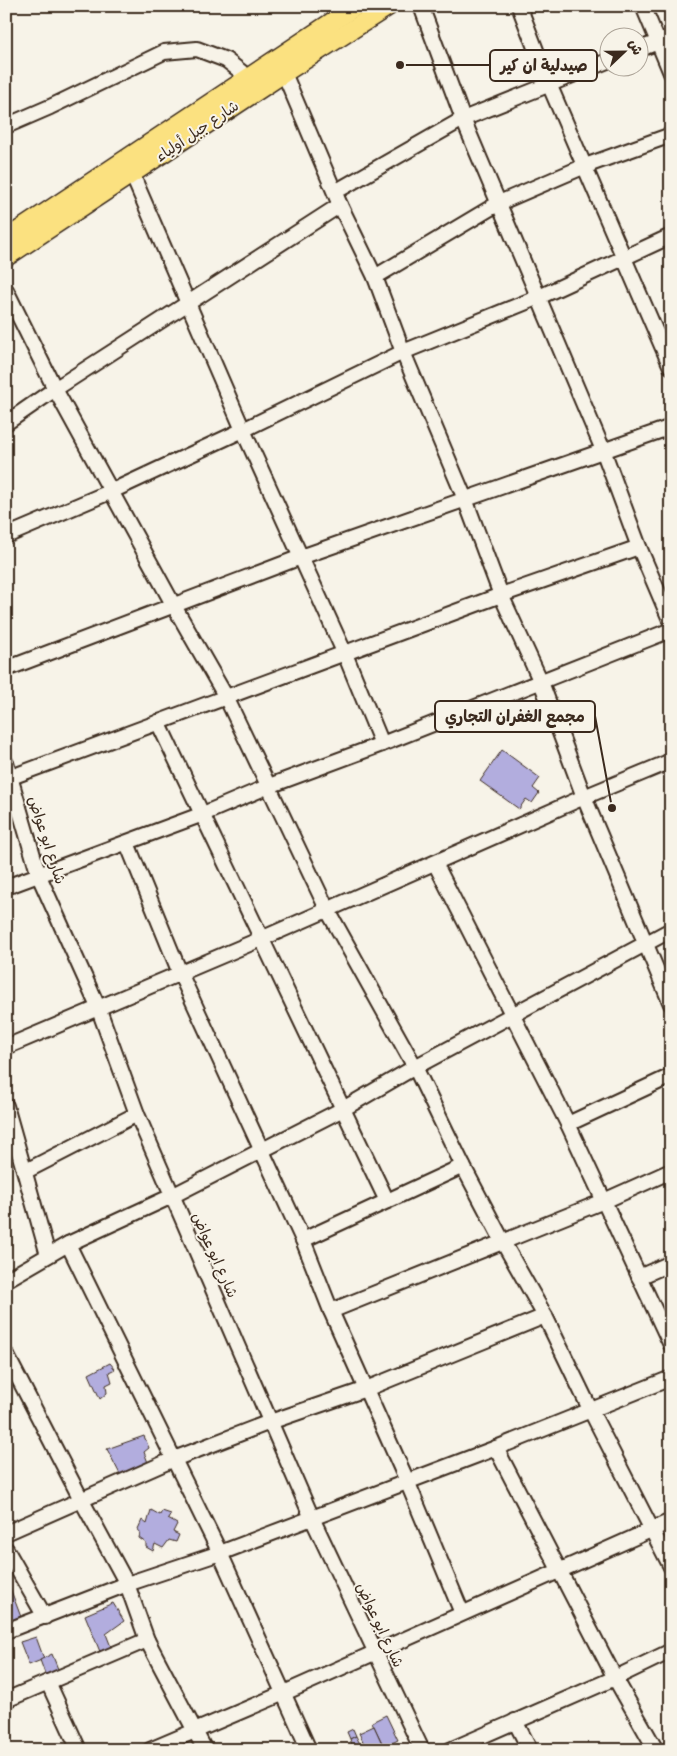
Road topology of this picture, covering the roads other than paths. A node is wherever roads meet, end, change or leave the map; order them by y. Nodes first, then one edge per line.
1 (356, 6) edge
2 (389, 6) edge
3 (421, 6) edge
4 (519, 6) edge
5 (642, 6) edge
6 (671, 37) edge
7 (657, 42) junction
8 (650, 45) edge
9 (600, 64) edge
10 (284, 73) junction
11 (671, 73) edge
12 (248, 78) junction
13 (548, 84) junction
14 (463, 119) junction
15 (6, 126) edge
16 (671, 135) edge
17 (585, 166) junction
18 (132, 174) junction
19 (338, 199) junction
20 (500, 203) junction
21 (671, 236) edge
22 (6, 238) edge
23 (6, 257) edge
24 (624, 258) junction
25 (375, 277) junction
26 (6, 290) edge
27 (539, 297) junction
28 (187, 304) junction
29 (666, 346) edge
30 (403, 352) junction
31 (671, 367) edge
32 (56, 389) junction
33 (6, 423) edge
34 (671, 427) edge
35 (243, 430) junction
36 (604, 450) junction
37 (112, 490) junction
38 (465, 499) junction
39 (6, 536) edge
40 (639, 547) junction
41 (301, 557) junction
42 (501, 594) junction
43 (174, 606) junction
44 (671, 622) edge
45 (671, 630) edge
46 (345, 654) junction
47 (6, 669) edge
48 (541, 682) junction
49 (226, 697) junction
50 (158, 722) junction
51 (382, 744) junction
52 (671, 761) edge
53 (6, 763) edge
54 (8, 779) edge
55 (269, 786) junction
56 (584, 797) junction
57 (203, 814) junction
58 (127, 842) junction
59 (435, 863) junction
60 (39, 876) junction
61 (6, 887) edge
62 (327, 909) junction
63 (671, 930) edge
64 (261, 939) junction
65 (645, 944) junction
66 (180, 973) junction
67 (671, 1004) edge
68 (98, 1007) junction
69 (512, 1015) junction
70 (6, 1047) edge
71 (415, 1067) junction
72 (671, 1076) edge
73 (6, 1106) edge
74 (343, 1109) junction
75 (137, 1114) junction
76 (568, 1124) junction
77 (262, 1151) junction
78 (463, 1166) junction
79 (26, 1171) junction
80 (671, 1171) edge
81 (172, 1196) junction
82 (387, 1201) junction
83 (604, 1201) junction
84 (303, 1240) junction
85 (503, 1242) junction
86 (68, 1244) junction
87 (48, 1255) junction
88 (671, 1263) edge
89 (640, 1277) junction
90 (6, 1280) edge
91 (331, 1311) junction
92 (545, 1316) junction
93 (671, 1345) edge
94 (6, 1354) edge
95 (671, 1378) edge
96 (366, 1389) junction
97 (590, 1410) junction
98 (270, 1422) junction
99 (496, 1448) junction
100 (174, 1459) junction
101 (408, 1481) junction
102 (82, 1501) junction
103 (312, 1518) junction
104 (671, 1521) edge
105 (651, 1530) junction
106 (6, 1534) edge
107 (6, 1549) edge
108 (220, 1553) junction
109 (671, 1567) edge
110 (560, 1570) junction
111 (126, 1584) junction
112 (462, 1613) junction
113 (45, 1617) junction
114 (6, 1631) edge
115 (148, 1640) junction
116 (671, 1651) edge
117 (375, 1653) junction
118 (615, 1678) junction
119 (48, 1682) junction
120 (284, 1693) junction
121 (6, 1700) edge
122 (515, 1721) junction
123 (194, 1731) junction
124 (79, 1750) edge
125 (150, 1750) edge
126 (205, 1750) edge
127 (309, 1750) edge
128 (422, 1750) edge
129 (450, 1750) edge
130 (530, 1750) edge
131 (656, 1750) edge

1 - 12 main road, شارع جبل أولياء
2 - 10 main road, شارع جبل أولياء
3 - 14 street
4 - 13 street
5 - 7 street
6 - 7 street
7 - 8 street
7 - 11 street
9 - 13 street
10 - 18 main road, شارع جبل أولياء
10 - 19 street
12 - 15 street
12 - 22 main road, شارع جبل أولياء
13 - 14 street
13 - 17 street
14 - 19 street
14 - 20 street
16 - 17 street
17 - 20 street
17 - 24 street
18 - 23 main road, شارع جبل أولياء
18 - 28 street
19 - 25 street
19 - 28 street
20 - 25 street
20 - 27 street
21 - 24 street
24 - 27 street
24 - 29 street
25 - 30 street
26 - 32 street
27 - 30 street
27 - 36 street
28 - 32 street
28 - 35 street
29 - 31 street
30 - 35 street
30 - 38 street
32 - 33 street
32 - 37 street
34 - 36 street
35 - 37 street
35 - 41 street
36 - 38 street
36 - 40 street
37 - 39 street
37 - 43 street
38 - 41 street
38 - 42 street
40 - 42 street
40 - 44 street
41 - 43 street
41 - 46 street
42 - 46 street
42 - 48 street
43 - 47 street
43 - 49 street
45 - 48 street
46 - 49 street
46 - 51 street
48 - 51 street
48 - 56 street
49 - 50 street
49 - 55 street
50 - 54 street
50 - 57 street
51 - 55 street
52 - 56 street
53 - 54 street, شارع ابو عواض
54 - 60 street, شارع ابو عواض
55 - 57 street
55 - 62 street
56 - 59 street
56 - 65 street
57 - 58 street
57 - 64 street
58 - 60 street
58 - 66 street
59 - 62 street
59 - 69 street
60 - 61 street
60 - 68 street, شارع ابو عواض
62 - 64 street
62 - 71 street
63 - 65 street
64 - 66 street
64 - 74 street
65 - 67 street
65 - 69 street
66 - 68 street
66 - 77 street
68 - 70 street
68 - 75 street, شارع ابو عواض
69 - 71 street
69 - 76 street
71 - 74 street
71 - 78 street
72 - 76 street
73 - 79 street
74 - 77 street
74 - 82 street
75 - 79 street
75 - 81 street, شارع ابو عواض
76 - 83 street
77 - 81 street
77 - 84 street
78 - 82 street
78 - 85 street
79 - 87 street
80 - 83 street
81 - 86 street
81 - 98 street, شارع ابو عواض
82 - 84 street
83 - 85 street
83 - 89 street
84 - 91 street
85 - 91 street
85 - 92 street
86 - 87 street
86 - 100 street
87 - 90 street
88 - 89 street
89 - 93 street
91 - 96 street
92 - 96 street
92 - 97 street
94 - 102 street
95 - 97 street
96 - 98 street
96 - 101 street
97 - 99 street
97 - 105 street
98 - 100 street
98 - 103 street, شارع ابو عواض
99 - 101 street
99 - 110 street
100 - 102 street
100 - 108 street
101 - 103 street
101 - 112 street
102 - 106 street
102 - 111 street
103 - 108 street
103 - 117 street, شارع ابو عواض
104 - 105 street
105 - 109 street
105 - 110 street
107 - 113 street
108 - 111 street
108 - 120 street
110 - 112 street
110 - 118 street
111 - 113 street
111 - 115 street
112 - 117 street
113 - 114 street
115 - 119 street
115 - 123 street
116 - 118 street
117 - 120 street
117 - 128 street, شارع ابو عواض
118 - 122 street
118 - 131 street
119 - 121 street
119 - 124 street
120 - 123 street
120 - 127 street
122 - 129 street
122 - 130 street
123 - 125 street
123 - 126 street

